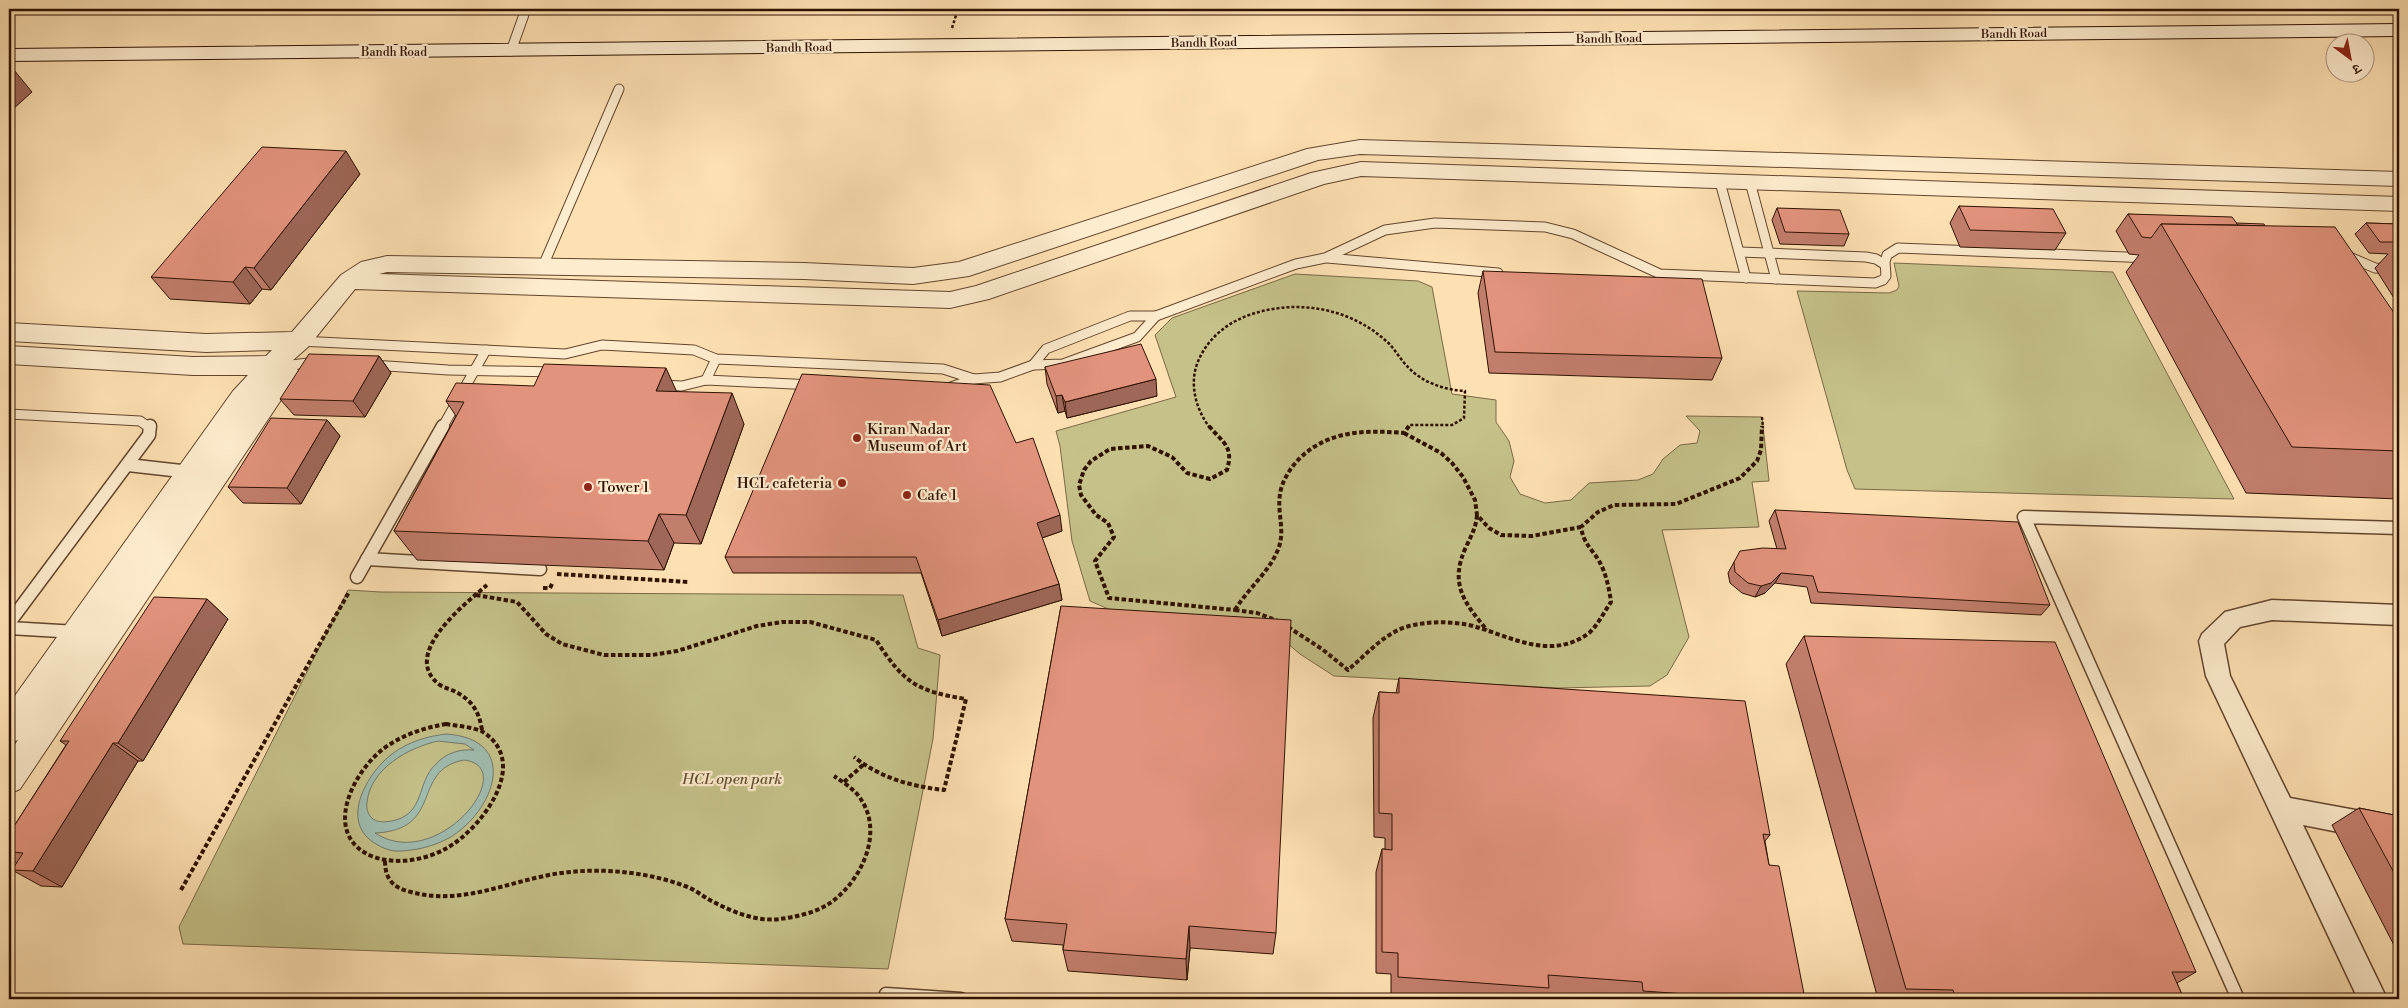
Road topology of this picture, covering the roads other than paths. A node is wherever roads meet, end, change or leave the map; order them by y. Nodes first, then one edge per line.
1 (526, 9) edge
2 (2399, 17) edge
3 (2399, 30) edge
4 (9, 40) edge
5 (513, 43) junction
6 (9, 55) edge
7 (619, 89) dead end
8 (1682, 156) junction
9 (2399, 179) edge
10 (1689, 180) junction
11 (1720, 182) junction
12 (1750, 182) junction
13 (2399, 204) edge
14 (2334, 250) edge
15 (1740, 252) junction
16 (1768, 252) junction
17 (1325, 258) junction
18 (2162, 258) dead end
19 (1884, 264) junction
20 (543, 266) junction
21 (2375, 268) junction
22 (2399, 269) edge
23 (1510, 275) edge
24 (2364, 276) edge
25 (1746, 278) junction
26 (1776, 279) junction
27 (349, 281) junction
28 (1156, 316) junction
29 (9, 332) edge
30 (486, 350) junction
31 (9, 355) edge
32 (287, 357) junction
33 (716, 359) junction
34 (329, 362) edge
35 (358, 364) edge
36 (1033, 364) junction
37 (473, 370) junction
38 (569, 377) edge
39 (974, 379) junction
40 (706, 380) junction
41 (653, 385) edge
42 (823, 386) edge
43 (940, 391) edge
44 (9, 414) edge
45 (128, 465) junction
46 (190, 472) junction
47 (2399, 528) edge
48 (367, 559) junction
49 (540, 569) dead end
50 (357, 577) road end
51 (2399, 615) edge
52 (9, 623) edge
53 (9, 628) edge
54 (77, 632) junction
55 (9, 729) edge
56 (9, 779) edge
57 (2280, 808) junction
58 (2399, 831) edge
59 (886, 994) dead end
60 (961, 999) edge
61 (2238, 999) edge
62 (2373, 999) edge

1 - 5 lane
2 - 5 street, Bandh Road
3 - 5 street, Bandh Road
4 - 5 street, Bandh Road
5 - 6 street, Bandh Road
7 - 20 lane
8 - 9 street
8 - 10 street
8 - 20 street
10 - 11 street
10 - 27 street
11 - 12 street
11 - 15 lane
12 - 13 street
12 - 16 lane
14 - 21 lane
15 - 16 lane
15 - 25 lane
16 - 19 lane
16 - 26 lane
17 - 23 lane
17 - 25 lane
17 - 28 lane
18 - 19 lane
19 - 26 lane
20 - 27 street
21 - 22 lane
21 - 24 lane
25 - 26 lane
27 - 32 street
28 - 36 lane
28 - 36 lane
29 - 32 street
30 - 32 lane
30 - 33 lane
30 - 37 lane
31 - 32 street
32 - 34 lane
32 - 46 street
32 - 56 street
33 - 39 lane
33 - 40 lane
35 - 37 lane
36 - 39 lane
37 - 38 lane
37 - 48 lane
39 - 43 lane
40 - 41 lane
40 - 42 lane
44 - 45 lane
45 - 46 lane
45 - 52 lane
46 - 54 street
47 - 61 lane
48 - 49 lane
48 - 50 lane
51 - 57 street
53 - 54 lane
54 - 55 street
57 - 58 street
57 - 62 street
59 - 60 lane

